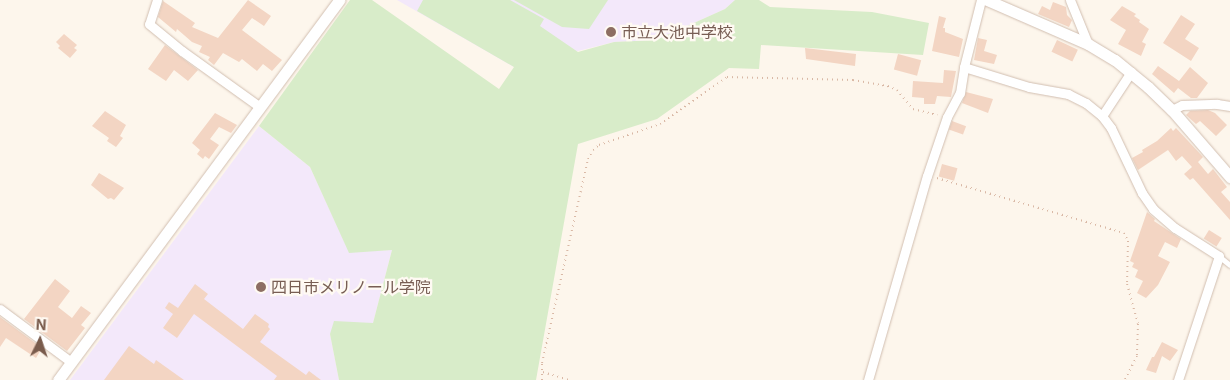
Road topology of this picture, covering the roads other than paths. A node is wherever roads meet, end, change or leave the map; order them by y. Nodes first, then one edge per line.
1 (157, 0) edge
2 (339, 0) edge
3 (981, 0) edge
4 (987, 0) edge
5 (1070, 0) edge
6 (1088, 44) junction
7 (964, 67) junction
8 (1131, 72) junction
9 (1230, 106) edge
10 (260, 107) junction
11 (1172, 110) junction
12 (1102, 116) junction
13 (1230, 177) edge
14 (1219, 256) junction
15 (1230, 265) edge
16 (0, 309) edge
17 (71, 362) junction
18 (58, 380) edge
19 (868, 380) edge
20 (1178, 380) edge

1 - 10 street
2 - 10 street
3 - 7 street
4 - 6 street
5 - 6 street
6 - 8 street
7 - 12 street
7 - 19 street
8 - 11 street
8 - 12 street
9 - 11 street
10 - 17 street
11 - 13 street
12 - 14 street
14 - 15 lane
14 - 20 street
16 - 17 street
17 - 18 street

